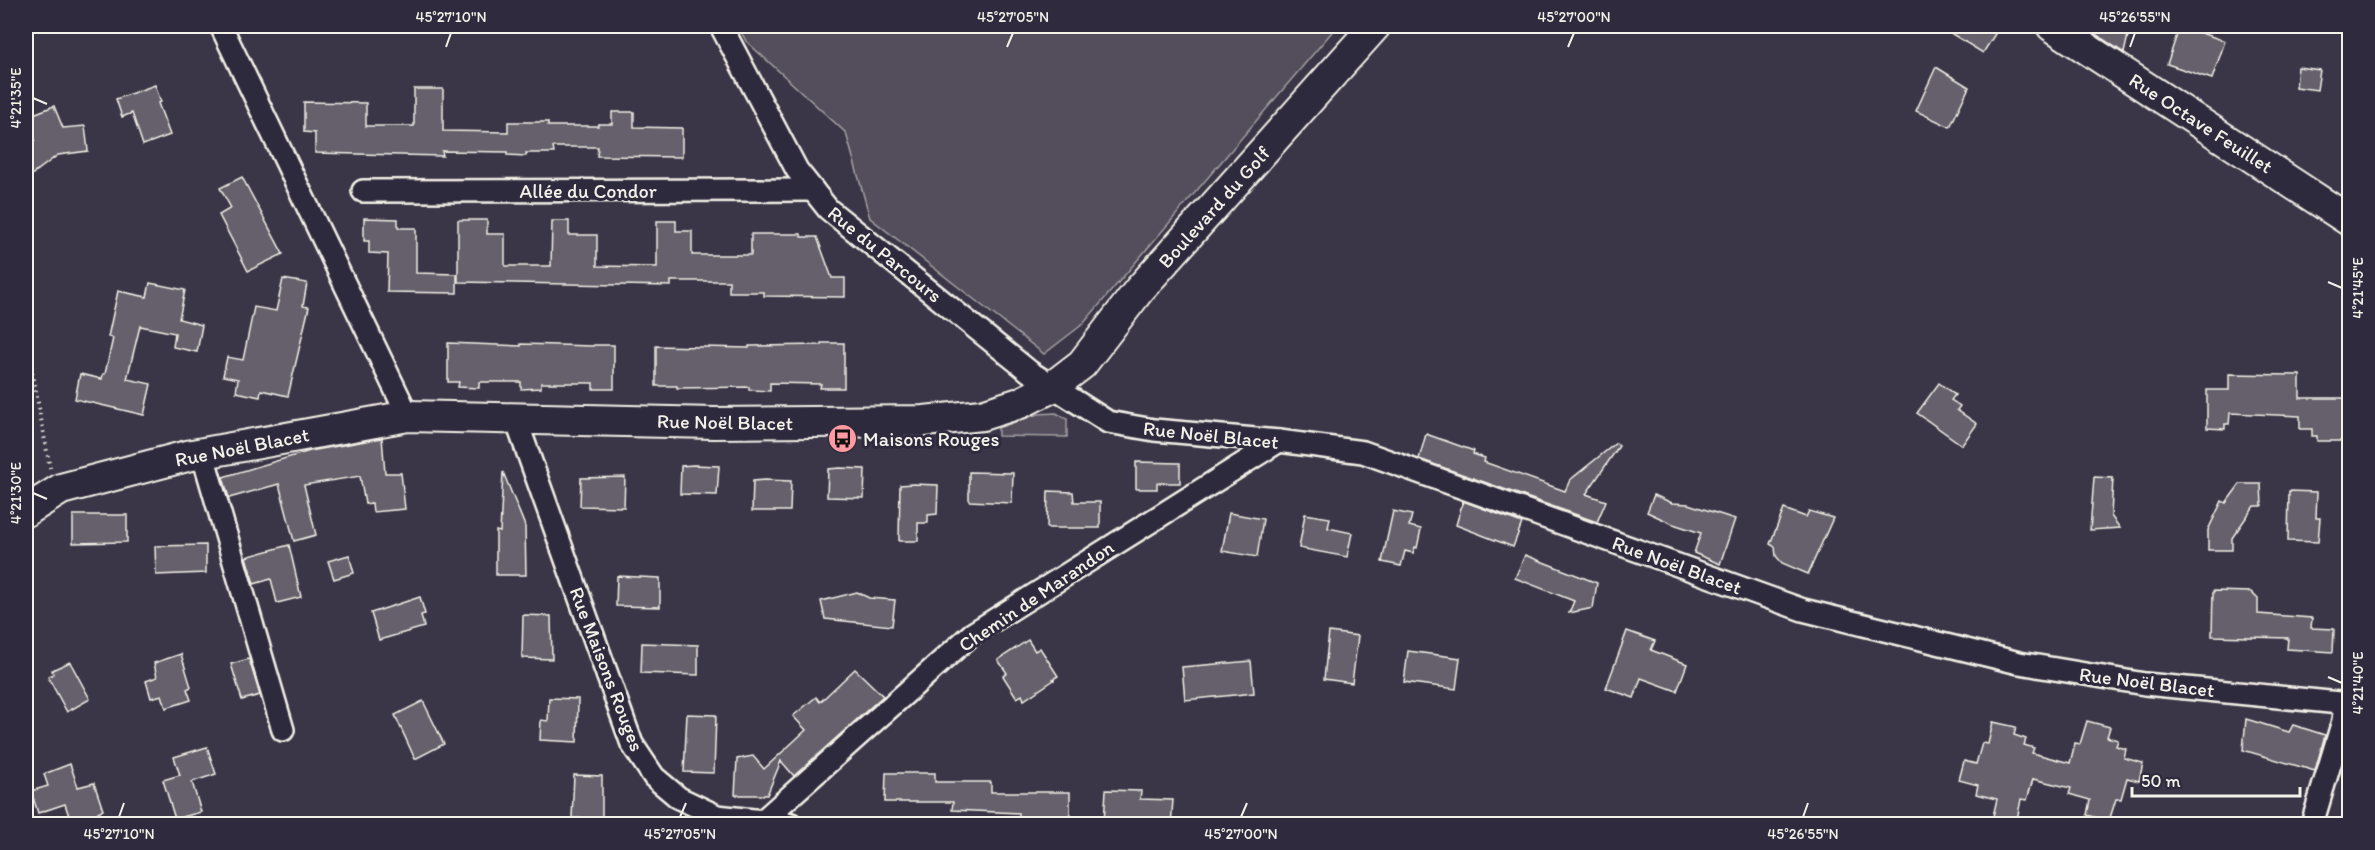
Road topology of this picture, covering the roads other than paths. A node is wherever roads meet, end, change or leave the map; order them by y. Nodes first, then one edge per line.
1 (221, 26) edge
2 (721, 26) edge
3 (1375, 26) edge
4 (2052, 26) edge
5 (813, 190) junction
6 (363, 191) dead end
7 (2349, 220) edge
8 (1052, 387) junction
9 (408, 416) junction
10 (515, 417) junction
11 (1279, 441) junction
12 (202, 452) junction
13 (26, 512) edge
14 (2347, 704) edge
15 (284, 730) dead end
16 (760, 823) edge
17 (791, 825) edge
18 (2312, 825) edge

1 - 9 street
2 - 5 street, Rue du Parcours
3 - 8 street, Boulevard du Golf
4 - 7 street, Rue Octave Feuillet
5 - 6 street, Allée du Condor
5 - 8 street, Rue du Parcours
8 - 10 street, Rue Noël Blacet
8 - 11 street, Rue Noël Blacet
9 - 10 street, Rue Noël Blacet
9 - 12 street, Rue Noël Blacet
10 - 16 street, Rue Maisons Rouges
11 - 14 street, Rue Noël Blacet
11 - 16 street, Chemin de Marandon
12 - 13 street, Rue Noël Blacet
12 - 15 street
14 - 18 street
16 - 17 street, Rue Maisons Rouges

